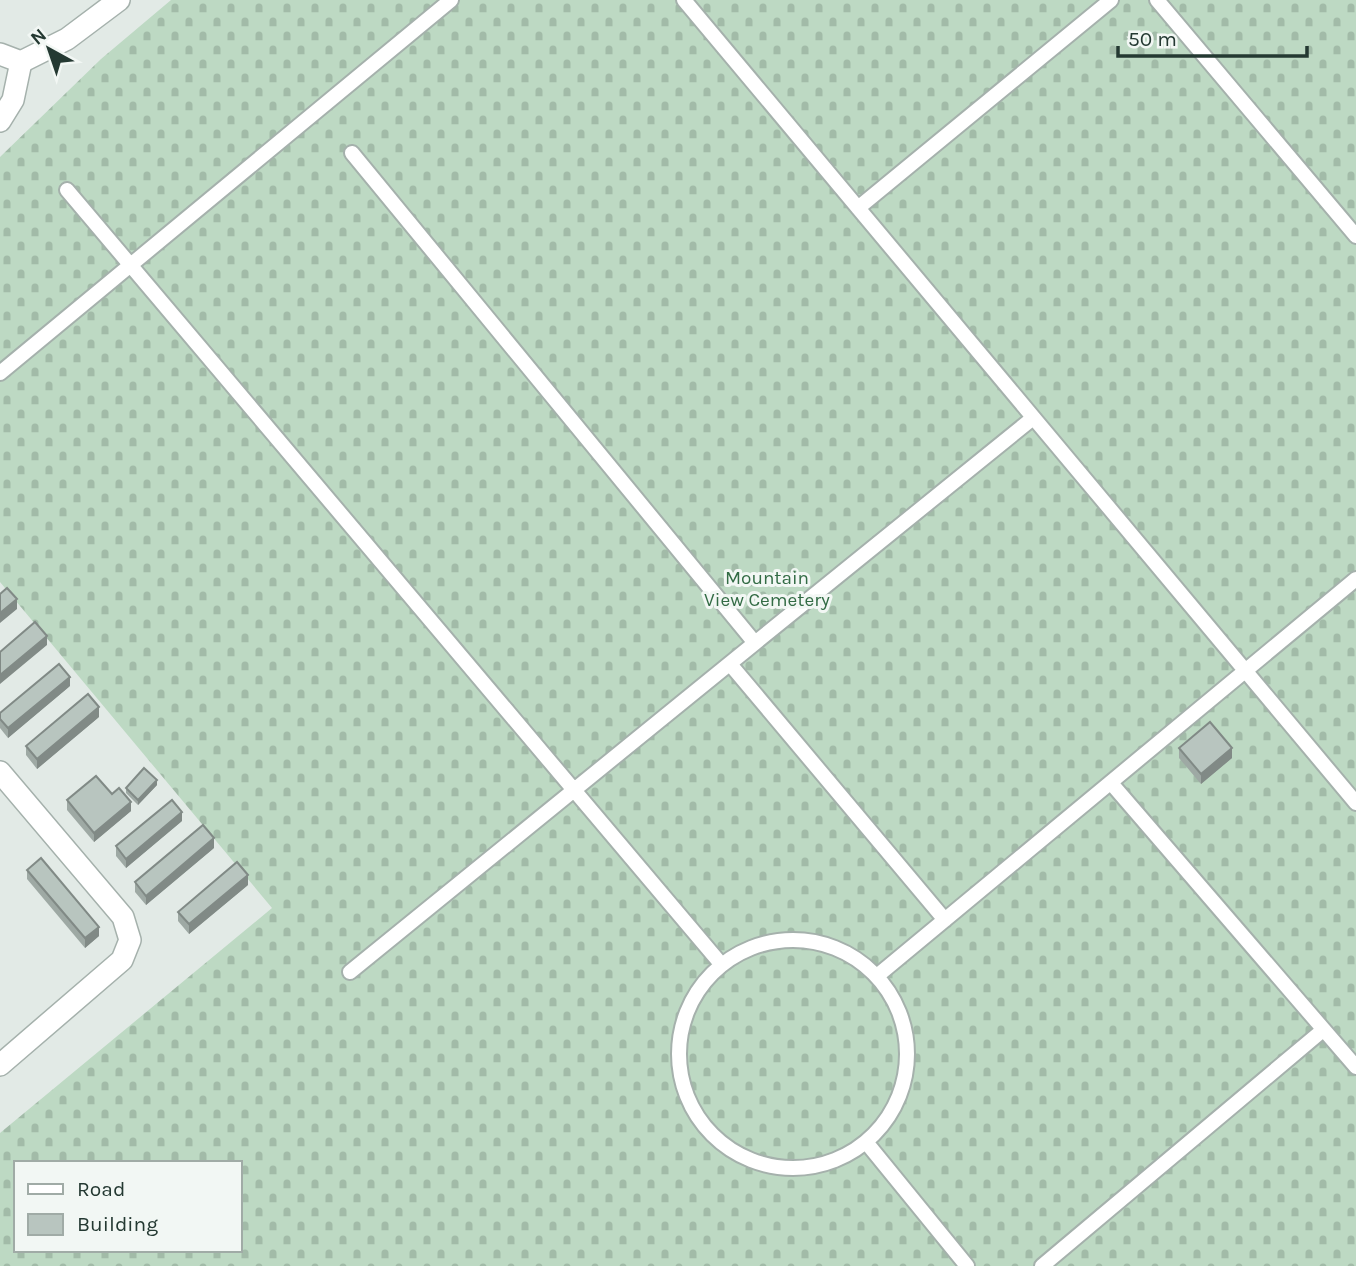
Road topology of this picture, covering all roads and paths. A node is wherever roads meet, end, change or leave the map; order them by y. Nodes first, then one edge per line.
1 (118, 0) edge
2 (451, 0) edge
3 (684, 0) edge
4 (1111, 0) edge
5 (1157, 0) edge
6 (0, 54) edge
7 (21, 62) junction
8 (0, 121) edge
9 (352, 153) dead end
10 (67, 190) dead end
11 (858, 208) junction
12 (1356, 236) edge
13 (131, 265) junction
14 (0, 373) edge
15 (1033, 418) junction
16 (1356, 579) edge
17 (755, 643) junction
18 (730, 664) junction
19 (1245, 671) junction
20 (0, 772) edge
21 (1111, 783) junction
22 (574, 791) junction
23 (1356, 803) edge
24 (945, 920) junction
25 (720, 964) junction
26 (350, 972) dead end
27 (877, 976) junction
28 (1323, 1030) junction
29 (0, 1065) edge
30 (1356, 1067) edge
31 (866, 1142) junction
32 (967, 1266) edge
33 (1042, 1266) edge

1 - 7 street
2 - 13 lane
3 - 11 lane
4 - 11 lane
5 - 12 lane
6 - 7 street
7 - 8 street
9 - 17 lane
10 - 13 lane
11 - 15 lane
13 - 14 lane
13 - 22 lane
15 - 17 lane
15 - 19 lane
16 - 19 lane
17 - 18 lane
18 - 22 lane
18 - 24 lane
19 - 21 lane
19 - 23 lane
20 - 29 street
21 - 24 lane
21 - 28 lane
22 - 25 lane
22 - 26 lane
24 - 27 lane
25 - 27 lane
25 - 31 lane
27 - 31 lane
28 - 30 lane
28 - 33 lane
31 - 32 lane

